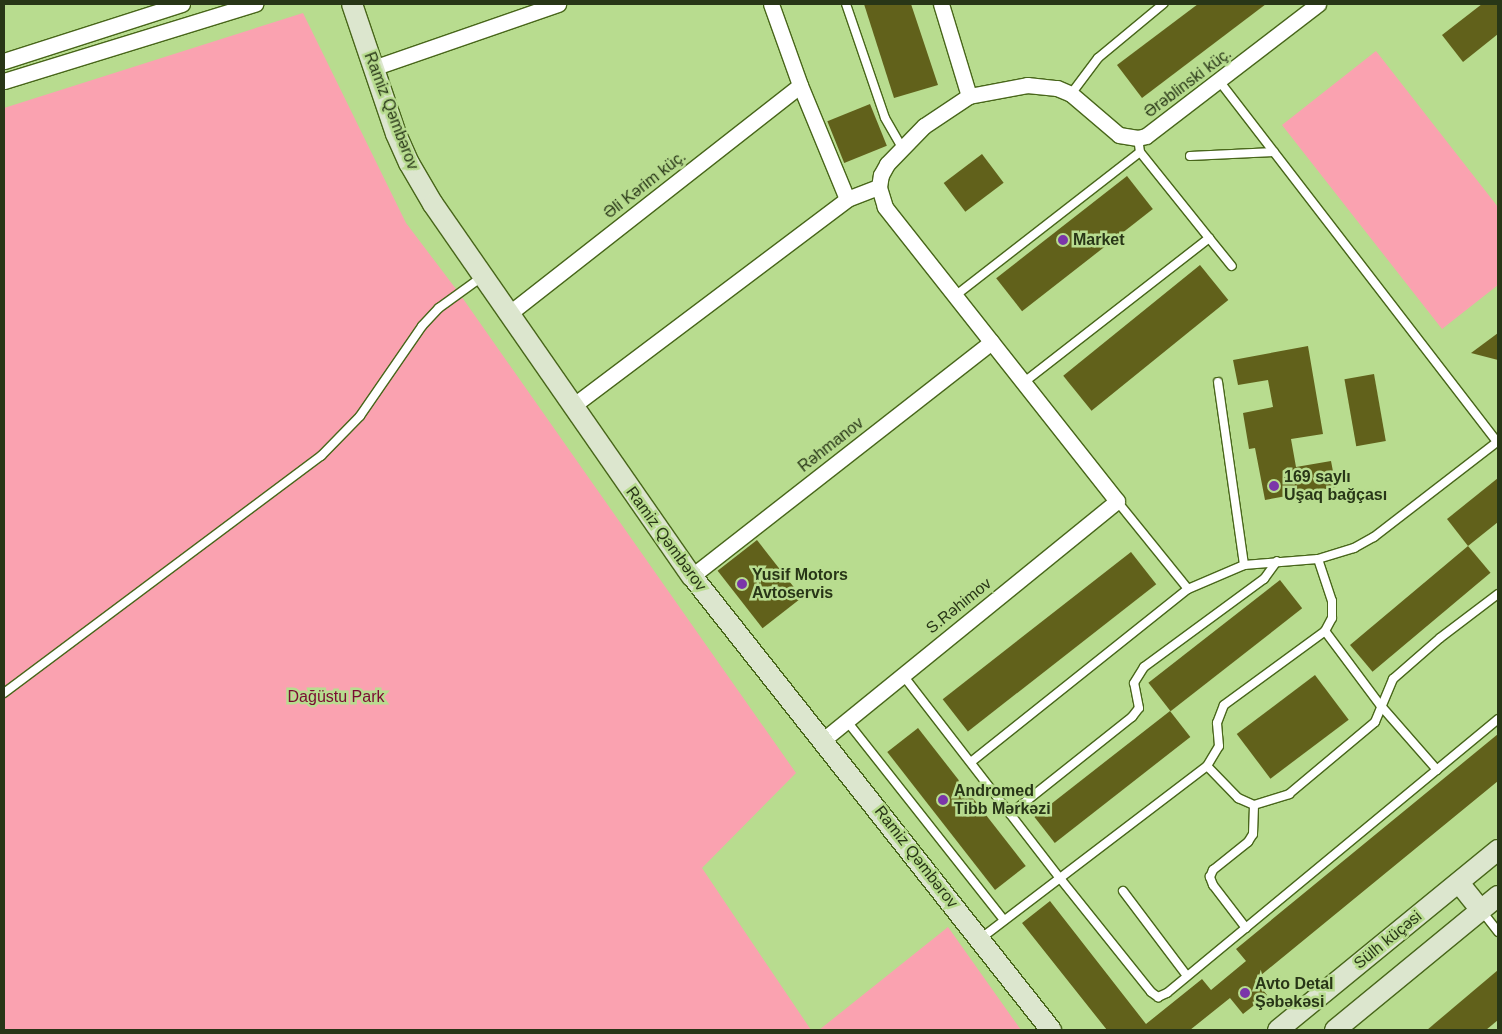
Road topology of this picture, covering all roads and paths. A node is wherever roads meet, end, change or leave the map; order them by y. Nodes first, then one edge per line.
1 (182, 4) edge
2 (255, 4) edge
3 (352, 4) edge
4 (558, 4) edge
5 (771, 4) edge
6 (846, 4) edge
7 (941, 4) edge
8 (1163, 4) edge
9 (1318, 4) edge
10 (162, 7) edge
11 (4, 60) edge
12 (373, 68) junction
13 (4, 81) edge
14 (1220, 82) junction
15 (800, 86) junction
16 (1071, 94) junction
17 (969, 96) junction
18 (1139, 145) junction
19 (902, 148) junction
20 (1274, 152) junction
21 (1190, 156) dead end
22 (879, 187) junction
23 (847, 199) junction
24 (1208, 238) junction
25 (1232, 266) dead end
26 (485, 275) junction
27 (955, 296) junction
28 (512, 312) junction
29 (991, 342) junction
30 (1218, 382) dead end
31 (1024, 383) junction
32 (574, 405) junction
33 (1498, 441) edge
34 (1117, 501) junction
35 (1318, 559) junction
36 (1277, 561) junction
37 (1244, 565) junction
38 (692, 576) junction
39 (1188, 589) junction
40 (1498, 594) edge
41 (1325, 631) junction
42 (902, 674) junction
43 (4, 694) edge
44 (1381, 706) junction
45 (1498, 719) edge
46 (846, 720) junction
47 (823, 740) junction
48 (971, 762) junction
49 (1207, 766) junction
50 (1437, 770) junction
51 (1254, 805) junction
52 (1010, 814) junction
53 (1498, 850) edge
54 (1059, 877) junction
55 (1459, 882) junction
56 (1122, 892) dead end
57 (1498, 896) edge
58 (1481, 910) junction
59 (1004, 920) junction
60 (1246, 928) junction
61 (1498, 932) edge
62 (980, 939) junction
63 (1187, 976) junction
64 (1051, 1030) edge
65 (1278, 1030) edge
66 (1335, 1030) edge

1 - 10 street
2 - 13 street
3 - 12 main road, Ramiz Qəmbərov
4 - 12 street
5 - 15 street
6 - 19 lane
7 - 17 street
8 - 16 lane
9 - 14 street, Ərəblinski küç.
10 - 11 street
12 - 26 main road, Ramiz Qəmbərov
14 - 18 street, Ərəblinski küç.
14 - 20 lane
15 - 23 street
15 - 28 street, Əli Kərim küç.
16 - 17 street, Ərəblinski küç.
16 - 18 street, Ərəblinski küç.
17 - 19 street, Ərəblinski küç.
18 - 24 lane
18 - 27 lane
19 - 22 street, Ərəblinski küç.
20 - 21 lane
20 - 33 lane
22 - 23 street
22 - 27 street
23 - 32 street
24 - 25 lane
24 - 31 lane
26 - 28 main road, Ramiz Qəmbərov
26 - 43 lane
27 - 29 street
28 - 32 main road, Ramiz Qəmbərov
29 - 31 street
29 - 38 street, Rəhmanov
30 - 37 lane
31 - 34 street
32 - 38 main road, Ramiz Qəmbərov
33 - 35 lane
34 - 39 lane
34 - 42 street, S.Rəhimov
35 - 36 lane
35 - 41 lane
36 - 37 lane
36 - 52 lane
37 - 39 lane
38 - 47 main road, Ramiz Qəmbərov
39 - 48 lane
40 - 44 lane
41 - 44 lane
41 - 49 lane
42 - 46 street, S.Rəhimov
42 - 48 lane
44 - 50 lane
44 - 51 lane
45 - 50 lane
46 - 47 street, S.Rəhimov
46 - 59 lane
47 - 62 main road, Ramiz Qəmbərov
48 - 52 lane
49 - 51 lane
49 - 54 lane
50 - 60 lane
51 - 60 lane
52 - 54 lane
53 - 55 main road, Sülh küçəsi
54 - 59 lane
54 - 63 lane
55 - 58 main road
55 - 65 main road, Sülh küçəsi
56 - 63 lane
57 - 58 main road
58 - 61 lane
58 - 66 main road
59 - 62 lane
60 - 63 lane
62 - 64 main road, Ramiz Qəmbərov

